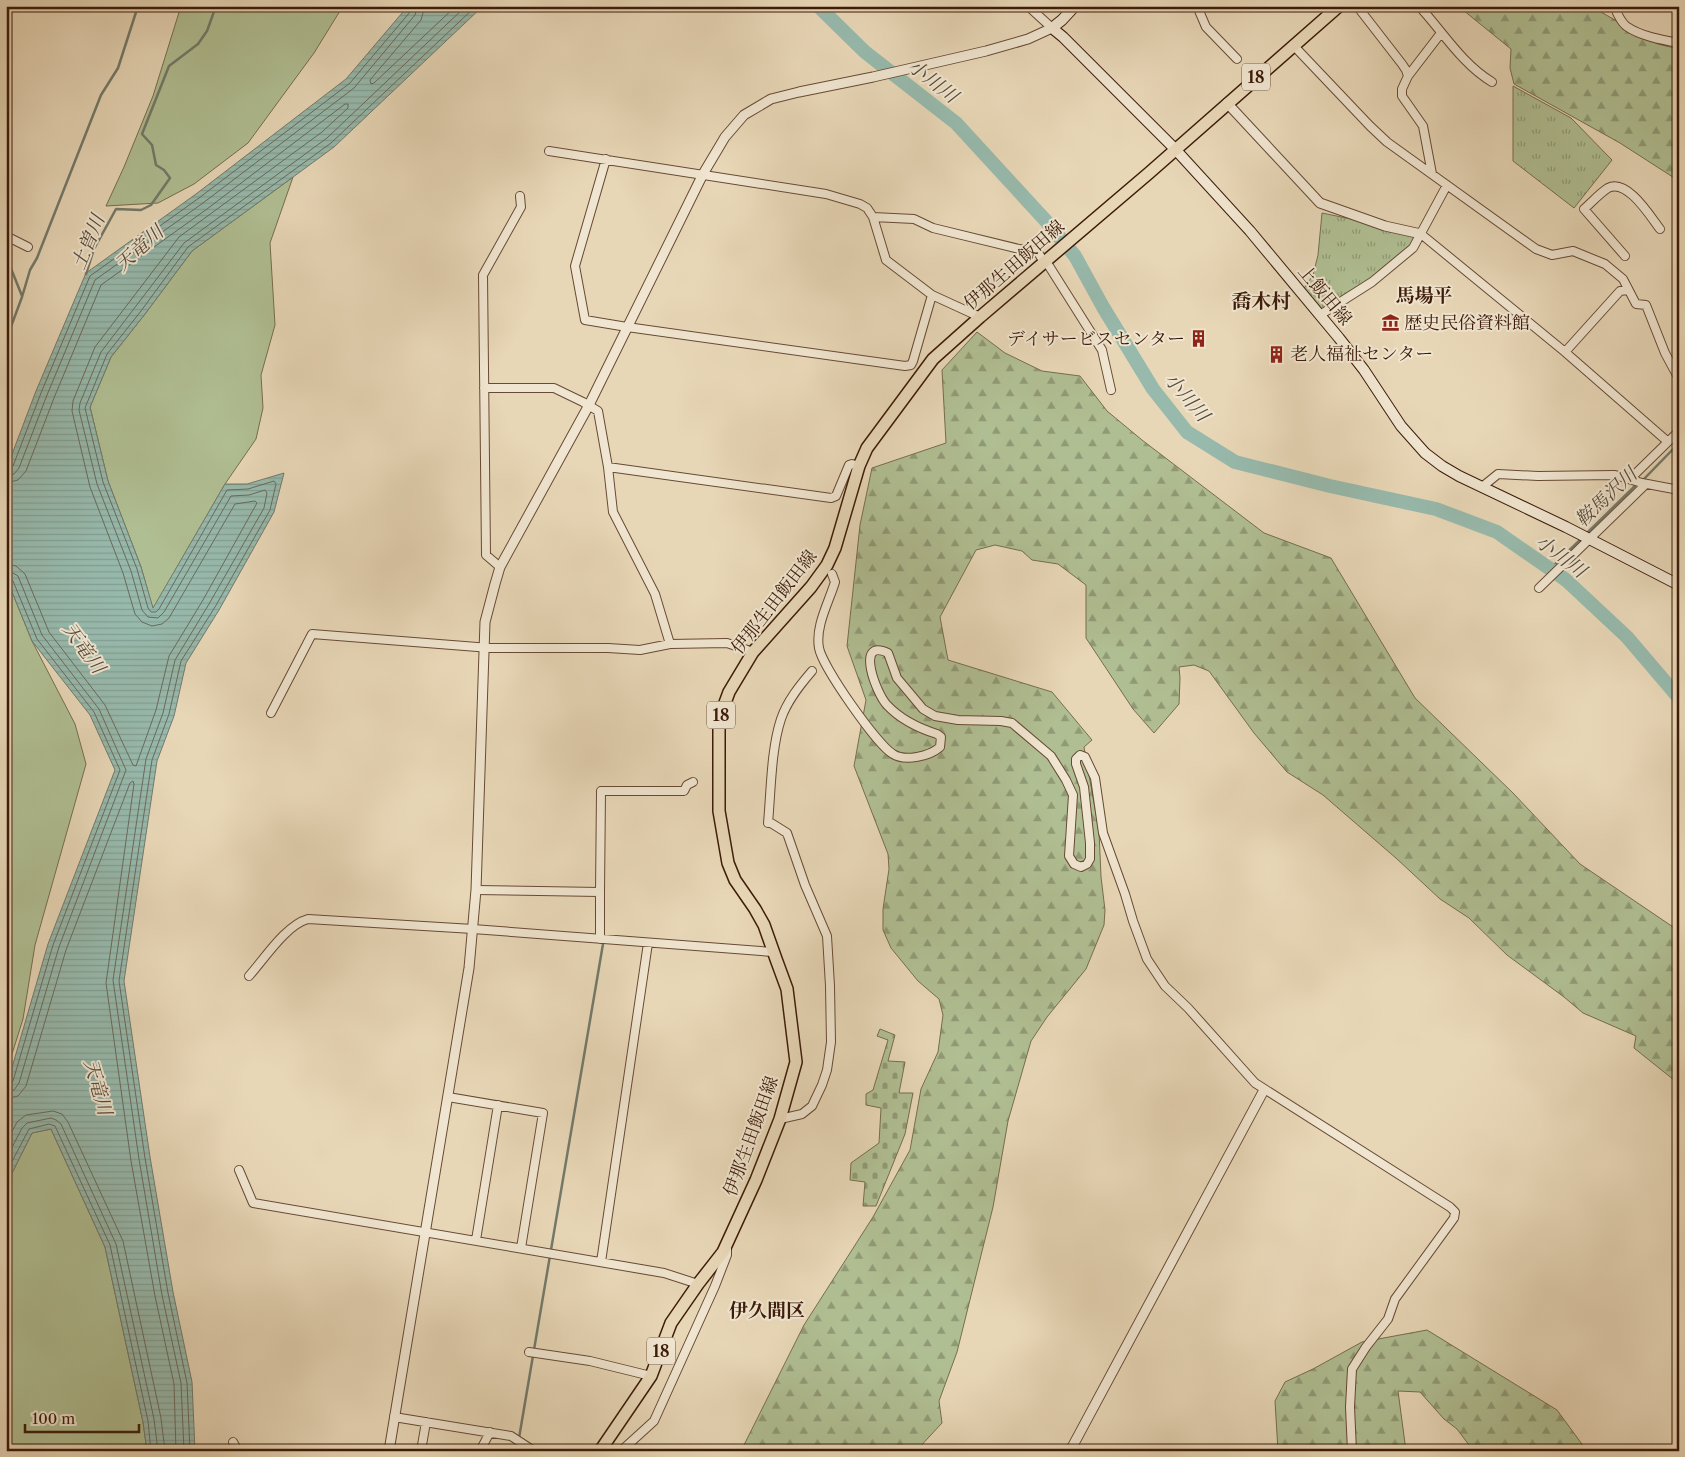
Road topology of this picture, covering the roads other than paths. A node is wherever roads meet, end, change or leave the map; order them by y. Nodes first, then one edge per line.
1 (1028, 6) edge
2 (1075, 6) edge
3 (1197, 6) edge
4 (1338, 6) edge
5 (1357, 6) edge
6 (1420, 6) edge
7 (1614, 6) edge
8 (1052, 28) junction
9 (1441, 33) junction
10 (1679, 43) edge
11 (1293, 45) junction
12 (1238, 59) dead end
13 (1408, 76) junction
14 (1492, 82) dead end
15 (1227, 103) junction
16 (1175, 150) junction
17 (549, 151) dead end
18 (606, 160) junction
19 (703, 174) junction
20 (1432, 174) junction
21 (1447, 185) junction
22 (520, 196) dead end
23 (873, 217) junction
24 (1660, 229) dead end
25 (1421, 234) junction
26 (6, 236) edge
27 (28, 247) dead end
28 (1625, 256) dead end
29 (1047, 262) junction
30 (6, 289) edge
31 (1628, 290) junction
32 (932, 296) junction
33 (6, 302) edge
34 (1320, 315) junction
35 (980, 317) junction
36 (627, 327) junction
37 (1565, 352) junction
38 (1679, 378) edge
39 (484, 388) junction
40 (1111, 390) dead end
41 (589, 405) junction
42 (1679, 431) edge
43 (1667, 441) junction
44 (859, 466) junction
45 (608, 468) junction
46 (1630, 478) junction
47 (1646, 484) junction
48 (1482, 487) junction
49 (1679, 490) edge
50 (1588, 539) junction
51 (500, 567) junction
52 (832, 574) dead end
53 (1679, 585) edge
54 (1541, 587) dead end
55 (670, 644) junction
56 (484, 648) junction
57 (753, 652) junction
58 (812, 671) dead end
59 (271, 713) dead end
60 (693, 782) dead end
61 (476, 890) junction
62 (600, 892) junction
63 (473, 929) junction
64 (600, 939) junction
65 (648, 943) junction
66 (773, 952) junction
67 (250, 976) dead end
68 (1264, 1090) junction
69 (448, 1097) junction
70 (498, 1105) junction
71 (780, 1119) junction
72 (239, 1170) dead end
73 (426, 1231) junction
74 (476, 1240) junction
75 (727, 1245) junction
76 (521, 1248) junction
77 (601, 1262) junction
78 (698, 1284) junction
79 (532, 1353) dead end
80 (651, 1376) junction
81 (394, 1417) junction
82 (426, 1422) junction
83 (490, 1432) junction
84 (233, 1442) dead end
85 (238, 1451) edge
86 (389, 1451) edge
87 (421, 1451) edge
88 (480, 1451) edge
89 (534, 1451) edge
90 (600, 1451) edge
91 (621, 1451) edge
92 (1070, 1451) edge
93 (1352, 1451) edge

1 - 8 street
2 - 8 main road
3 - 12 street
4 - 11 main road, 伊那生田飯田線 / 18
5 - 13 street
6 - 9 street
7 - 10 street
8 - 16 main road, 上飯田線
8 - 19 street
9 - 13 street
9 - 14 street
11 - 15 main road, 伊那生田飯田線 / 18
11 - 20 street
13 - 20 street
15 - 16 main road, 伊那生田飯田線 / 18
15 - 25 street
16 - 29 main road, 伊那生田飯田線 / 18
16 - 34 main road, 上飯田線
17 - 18 street
18 - 19 street
18 - 36 street
19 - 23 street
19 - 36 street
20 - 21 street
21 - 25 street
21 - 31 street
22 - 39 street
23 - 29 street
23 - 32 street
24 - 28 street
25 - 34 street
25 - 37 street
26 - 27 street
29 - 35 main road, 伊那生田飯田線 / 18
29 - 40 street
30 - 33 street
31 - 37 street
31 - 38 street
32 - 35 street
32 - 36 street
34 - 48 main road, 上飯田線
35 - 44 main road, 伊那生田飯田線 / 18
36 - 41 street
37 - 43 street
39 - 41 street
39 - 51 street
41 - 45 street
41 - 51 street
42 - 43 street
43 - 46 street
44 - 45 street
44 - 57 main road, 伊那生田飯田線 / 18
45 - 55 street
46 - 47 street
46 - 48 street
47 - 49 street
47 - 50 street
48 - 50 main road, 上飯田線
50 - 53 main road, 上飯田線
50 - 54 street
51 - 56 street
52 - 68 street
55 - 56 street
55 - 57 street
56 - 59 street
56 - 61 street
57 - 66 main road, 伊那生田飯田線 / 18
58 - 71 street
60 - 62 street
61 - 62 street
61 - 63 street
62 - 64 street
63 - 64 street
63 - 67 street
63 - 69 street
64 - 65 street
65 - 66 street
65 - 77 street
66 - 71 main road, 伊那生田飯田線 / 18
68 - 92 street
68 - 93 street
69 - 70 street
69 - 73 street
70 - 74 street
70 - 76 street
71 - 75 main road, 伊那生田飯田線 / 18
72 - 73 street
73 - 74 street
73 - 81 street
74 - 76 street
75 - 78 main road, 伊那生田飯田線 / 18
75 - 91 street
76 - 77 street
77 - 78 street
78 - 80 main road, 伊那生田飯田線 / 18
79 - 80 street
80 - 90 main road, 伊那生田飯田線 / 18
81 - 82 street
81 - 86 street
82 - 83 street
82 - 87 street
83 - 88 street
83 - 89 street
84 - 85 street

